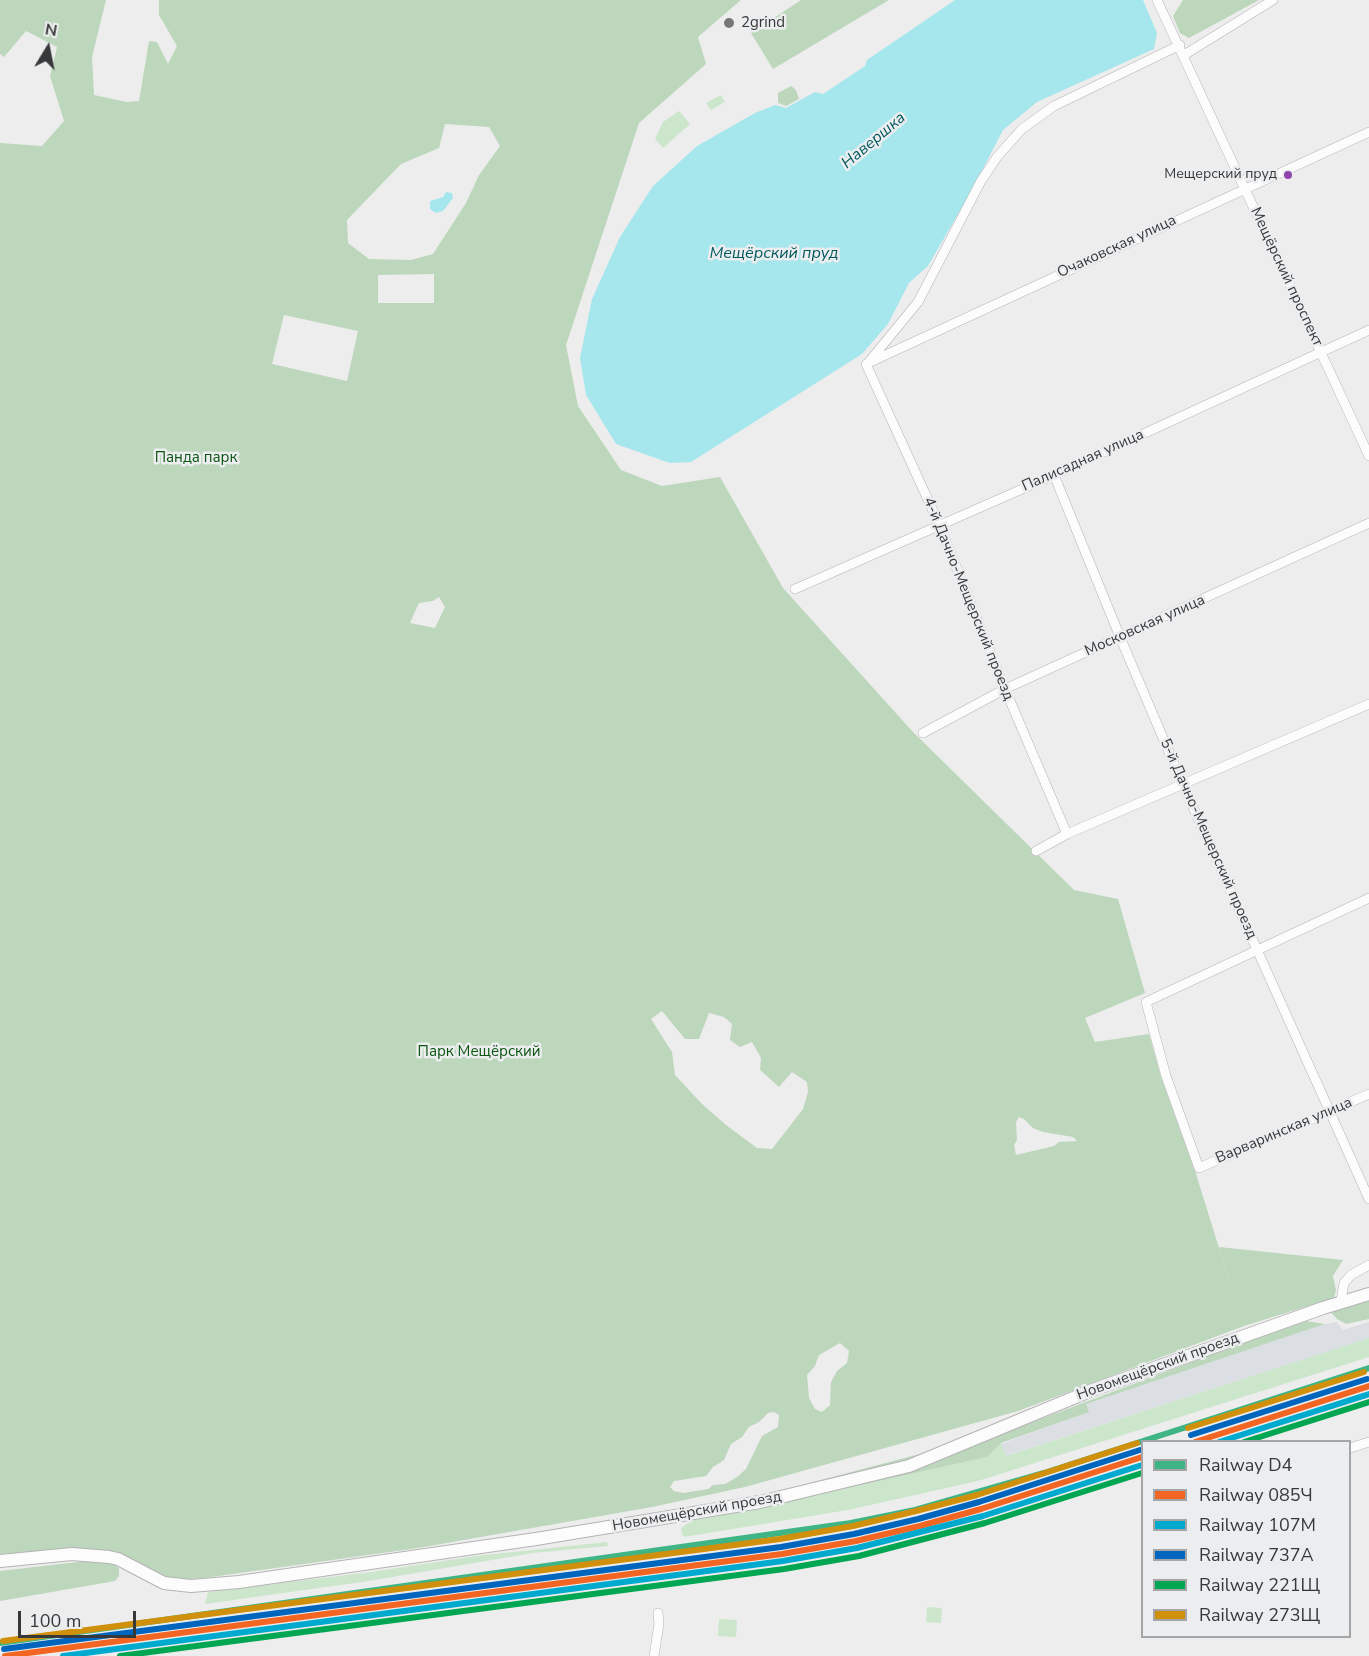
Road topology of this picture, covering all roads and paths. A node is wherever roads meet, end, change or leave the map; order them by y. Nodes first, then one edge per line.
1 (1157, 0) edge
2 (1273, 0) edge
3 (1180, 45) junction
4 (1184, 55) junction
5 (1369, 132) edge
6 (1245, 188) junction
7 (1369, 330) edge
8 (1321, 351) junction
9 (866, 364) junction
10 (1369, 456) edge
11 (1054, 475) junction
12 (1369, 523) edge
13 (939, 524) junction
14 (795, 589) dead end
15 (1120, 637) junction
16 (1005, 689) junction
17 (1369, 704) edge
18 (923, 733) dead end
19 (1183, 785) junction
20 (1067, 834) junction
21 (1036, 850) dead end
22 (1369, 898) edge
23 (1256, 949) junction
24 (1369, 1094) edge
25 (1331, 1112) junction
26 (1369, 1199) edge
27 (1369, 1265) edge
28 (1369, 1294) edge
29 (1341, 1301) junction
30 (1369, 1442) edge
31 (1351, 1448) edge
32 (0, 1561) edge
33 (658, 1613) dead end
34 (654, 1656) edge

1 - 3 street, Мещёрский проспект
2 - 4 street
3 - 4 street, Мещёрский проспект
3 - 9 street
4 - 6 street, Мещёрский проспект
5 - 6 street, Очаковская улица
6 - 8 street, Мещёрский проспект
6 - 9 street, Очаковская улица
7 - 8 street, Палисадная улица
8 - 10 street, Мещёрский проспект
8 - 11 street, Палисадная улица
9 - 13 street, 4-й Дачно-Мещерский проезд
11 - 13 street, Палисадная улица
11 - 15 street, 5-й Дачно-Мещерский проезд
12 - 15 street, Московская улица
13 - 14 street, Палисадная улица
13 - 16 street, 4-й Дачно-Мещерский проезд
15 - 16 street, Московская улица
15 - 19 street, 5-й Дачно-Мещерский проезд
16 - 18 street, Московская улица
16 - 20 street, 4-й Дачно-Мещерский проезд
17 - 19 street
19 - 20 street
19 - 23 street, 5-й Дачно-Мещерский проезд
20 - 21 street
22 - 23 street
23 - 25 street, 5-й Дачно-Мещерский проезд
23 - 25 street, Варваринская улица
24 - 25 street, Варваринская улица
25 - 26 street, 5-й Дачно-Мещерский проезд
27 - 29 street
28 - 29 street, Новомещёрский проезд
29 - 32 street, Новомещёрский проезд
30 - 31 street
33 - 34 street

